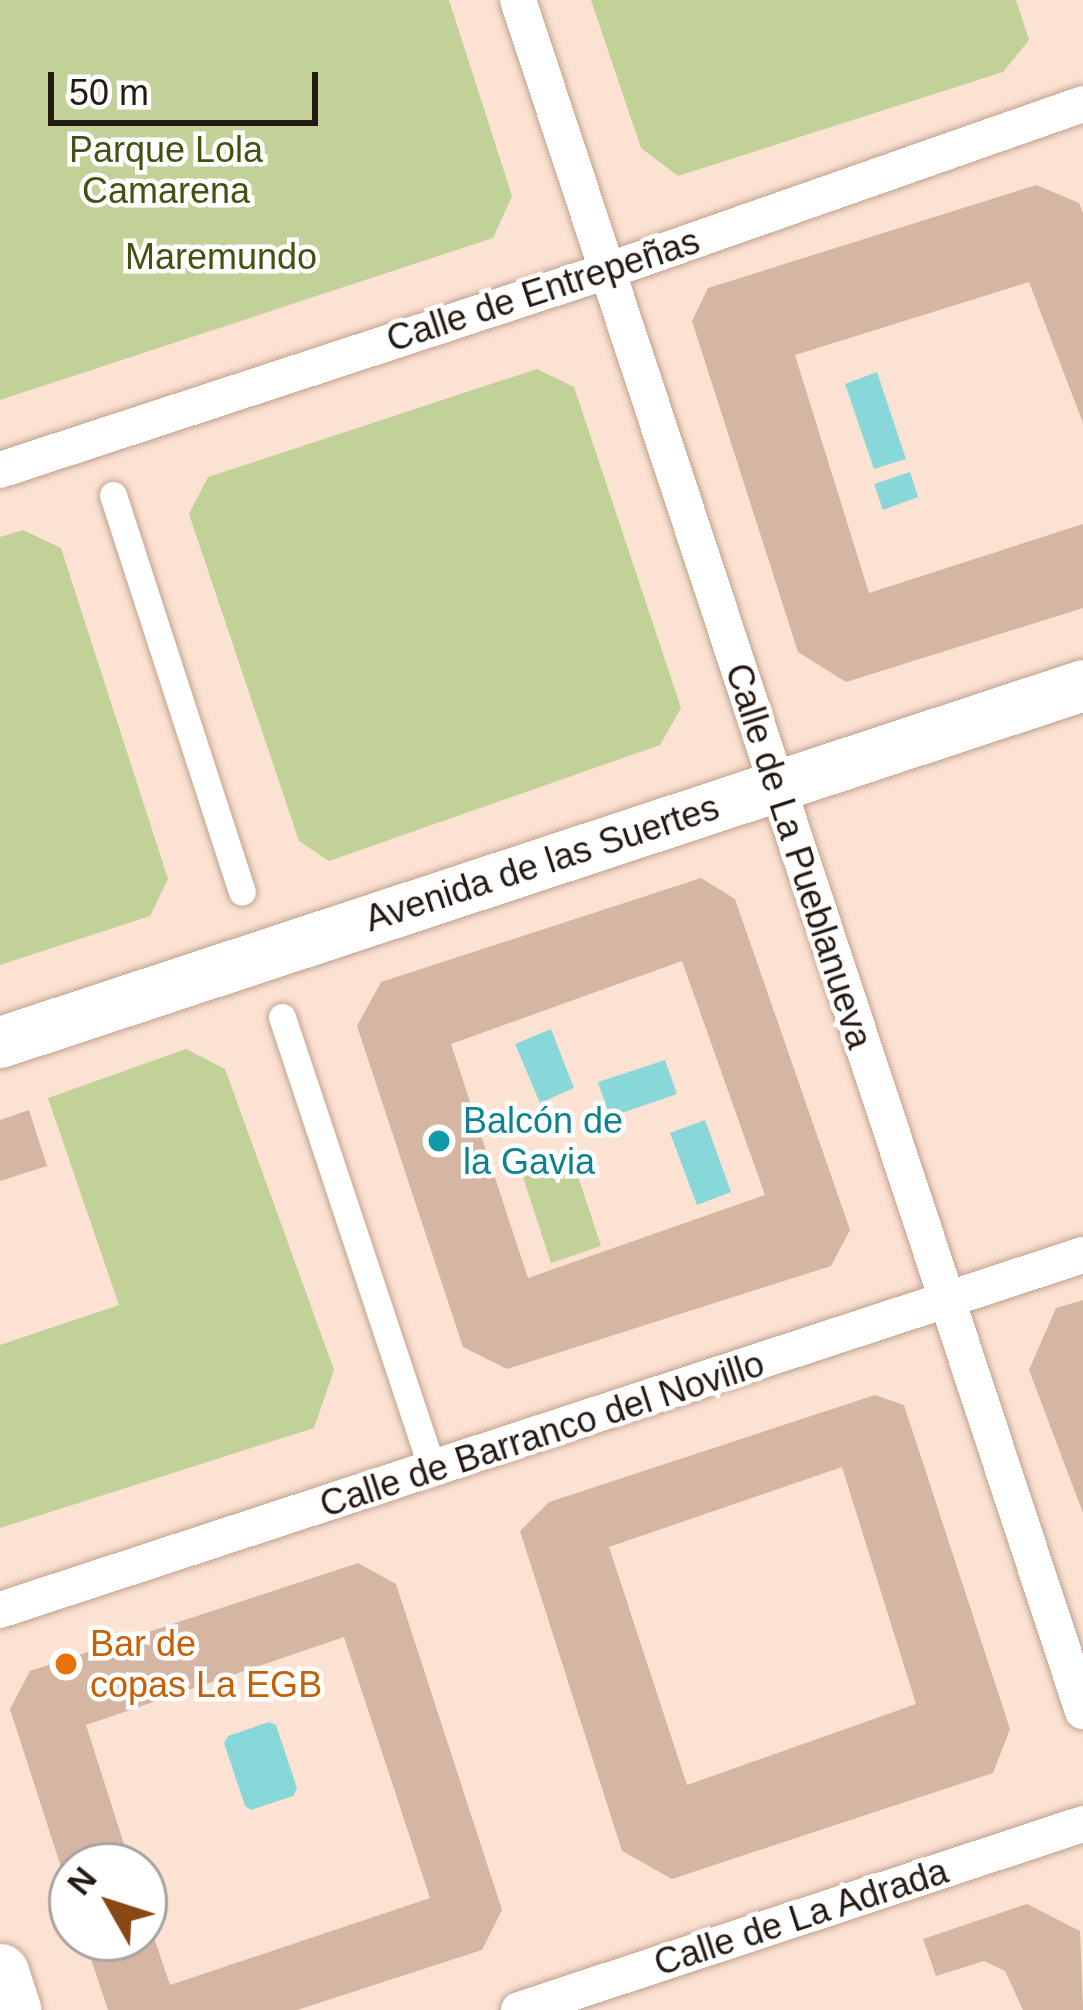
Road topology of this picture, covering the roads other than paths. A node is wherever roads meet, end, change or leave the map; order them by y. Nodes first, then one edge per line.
1 (518, 0) edge
2 (1083, 104) edge
3 (608, 271) junction
4 (0, 470) edge
5 (112, 496) dead end
6 (1083, 685) edge
7 (775, 787) junction
8 (242, 892) dead end
9 (282, 1017) dead end
10 (0, 1042) edge
11 (1083, 1255) edge
12 (948, 1300) junction
13 (433, 1470) junction
14 (0, 1610) edge
15 (1083, 1711) edge
16 (1083, 1824) edge
17 (0, 1972) edge
18 (602, 1997) edge
19 (12, 2010) edge
20 (519, 2010) edge

1 - 3 street, Calle de La Pueblanueva
2 - 3 street, Calle de Entrepeñas
3 - 4 street, Calle de Entrepeñas
3 - 7 street, Calle de La Pueblanueva
5 - 8 street
6 - 7 main road, Avenida de las Suertes
7 - 10 main road, Avenida de las Suertes
7 - 12 street, Calle de La Pueblanueva
9 - 13 street
11 - 12 street, Calle de Barranco del Novillo
12 - 13 street, Calle de Barranco del Novillo
12 - 15 street, Calle de La Pueblanueva
13 - 14 street, Calle de Barranco del Novillo
16 - 18 street, Calle de La Adrada
17 - 19 main road
18 - 20 street, Calle de La Adrada

